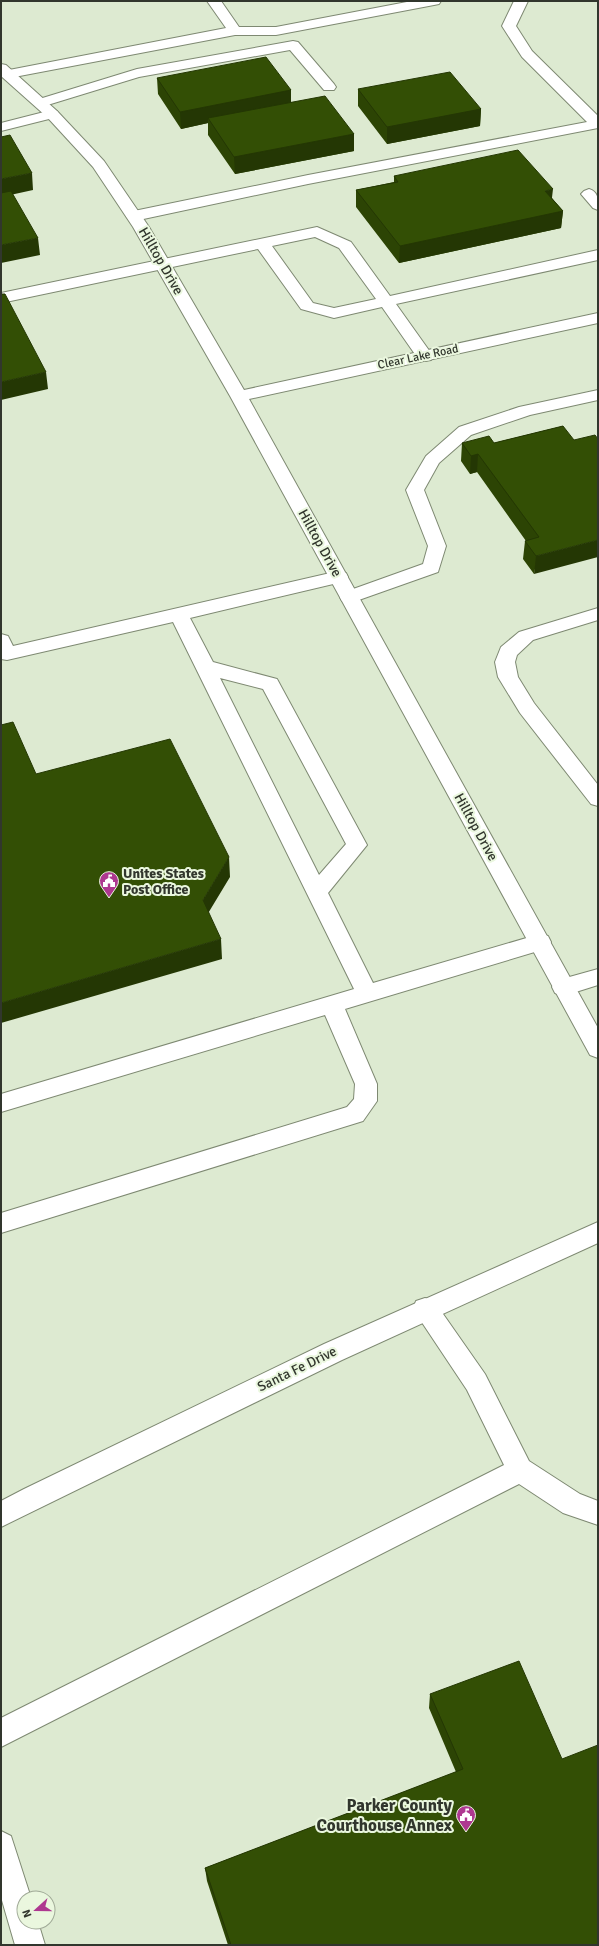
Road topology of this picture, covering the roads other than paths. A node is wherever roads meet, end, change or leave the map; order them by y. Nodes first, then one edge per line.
1 (214, 1) edge
2 (434, 1) edge
3 (525, 2) edge
4 (235, 31) junction
5 (5, 71) edge
6 (329, 88) dead end
7 (47, 109) junction
8 (1, 127) edge
9 (134, 216) junction
10 (262, 244) junction
11 (598, 254) edge
12 (163, 264) junction
13 (1, 298) edge
14 (386, 302) junction
15 (598, 318) edge
16 (425, 356) junction
17 (239, 396) junction
18 (598, 396) edge
19 (339, 577) junction
20 (350, 597) junction
21 (179, 614) junction
22 (598, 614) edge
23 (3, 650) edge
24 (205, 667) junction
25 (598, 799) edge
26 (317, 891) junction
27 (540, 942) junction
28 (598, 977) edge
29 (564, 987) junction
30 (367, 994) junction
31 (332, 1004) junction
32 (598, 1049) edge
33 (1, 1103) edge
34 (1, 1223) edge
35 (598, 1232) edge
36 (425, 1309) junction
37 (520, 1470) junction
38 (598, 1513) edge
39 (1, 1515) edge
40 (1, 1733) edge
41 (1, 1846) edge
42 (30, 1945) edge

1 - 4 street
2 - 4 street
3 - 9 street
4 - 5 street
5 - 7 street, Hilltop Drive
6 - 7 street
7 - 8 street
7 - 9 street, Hilltop Drive
9 - 12 street, Hilltop Drive
10 - 12 street
10 - 14 street
10 - 14 street
11 - 14 street
12 - 13 street
12 - 17 street, Hilltop Drive
14 - 16 street
15 - 16 street, Clear Lake Road
16 - 17 street, Clear Lake Road
17 - 19 street, Hilltop Drive
18 - 20 street
19 - 20 street, Hilltop Drive
19 - 21 street
20 - 27 street, Hilltop Drive
21 - 23 street
21 - 24 street
22 - 25 street
24 - 26 street
24 - 26 street
26 - 30 street
27 - 29 street, Hilltop Drive
27 - 30 street
28 - 29 street
29 - 32 street, Hilltop Drive
30 - 31 street
31 - 33 street
31 - 34 street
35 - 36 street, Santa Fe Drive
36 - 37 street
36 - 39 street, Santa Fe Drive
37 - 38 street
37 - 40 street
41 - 42 street

